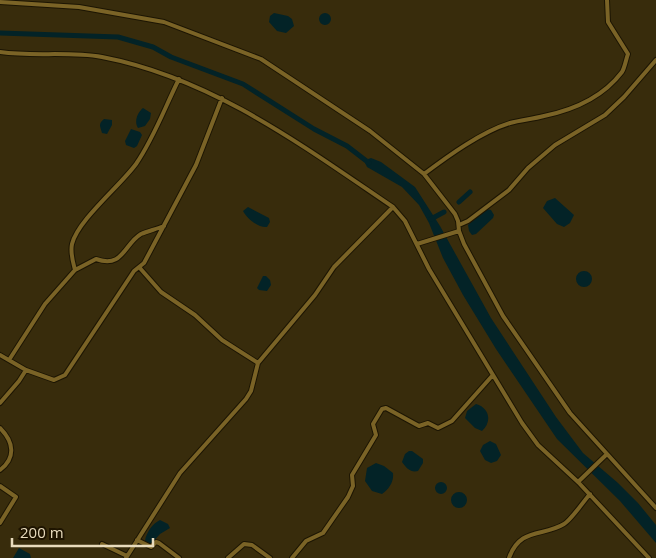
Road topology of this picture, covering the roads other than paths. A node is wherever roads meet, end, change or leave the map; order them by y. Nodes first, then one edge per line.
1 (607, 0) edge
2 (0, 2) edge
3 (0, 52) edge
4 (656, 60) edge
5 (179, 79) junction
6 (222, 98) junction
7 (424, 174) junction
8 (393, 207) junction
9 (459, 225) junction
10 (164, 226) junction
11 (459, 231) junction
12 (416, 244) junction
13 (139, 267) junction
14 (75, 270) junction
15 (0, 355) edge
16 (9, 360) junction
17 (258, 363) junction
18 (26, 370) junction
19 (492, 376) junction
20 (0, 403) edge
21 (0, 428) edge
22 (607, 454) junction
23 (0, 470) edge
24 (578, 482) junction
25 (0, 486) edge
26 (590, 494) junction
27 (656, 508) edge
28 (0, 523) edge
29 (137, 540) junction
30 (102, 544) dead end
31 (127, 557) edge
32 (294, 557) edge
33 (179, 558) edge
34 (228, 558) edge
35 (270, 558) edge
36 (510, 558) edge
37 (649, 558) edge

1 - 7 street
2 - 7 street
3 - 5 street
4 - 9 street
5 - 6 street
5 - 14 street
6 - 8 street
6 - 10 street
7 - 9 street
8 - 12 street
8 - 17 street
9 - 11 street
10 - 13 street
10 - 14 street
11 - 12 street
11 - 22 street
12 - 19 street
13 - 17 street
13 - 18 street
14 - 16 street
15 - 16 street
16 - 18 street
17 - 29 street
18 - 20 street
19 - 24 street
19 - 32 street
21 - 23 street
22 - 24 street
22 - 27 street
24 - 26 street
25 - 28 street
26 - 36 street
26 - 37 street
29 - 31 street
29 - 33 street
30 - 31 street
34 - 35 street

